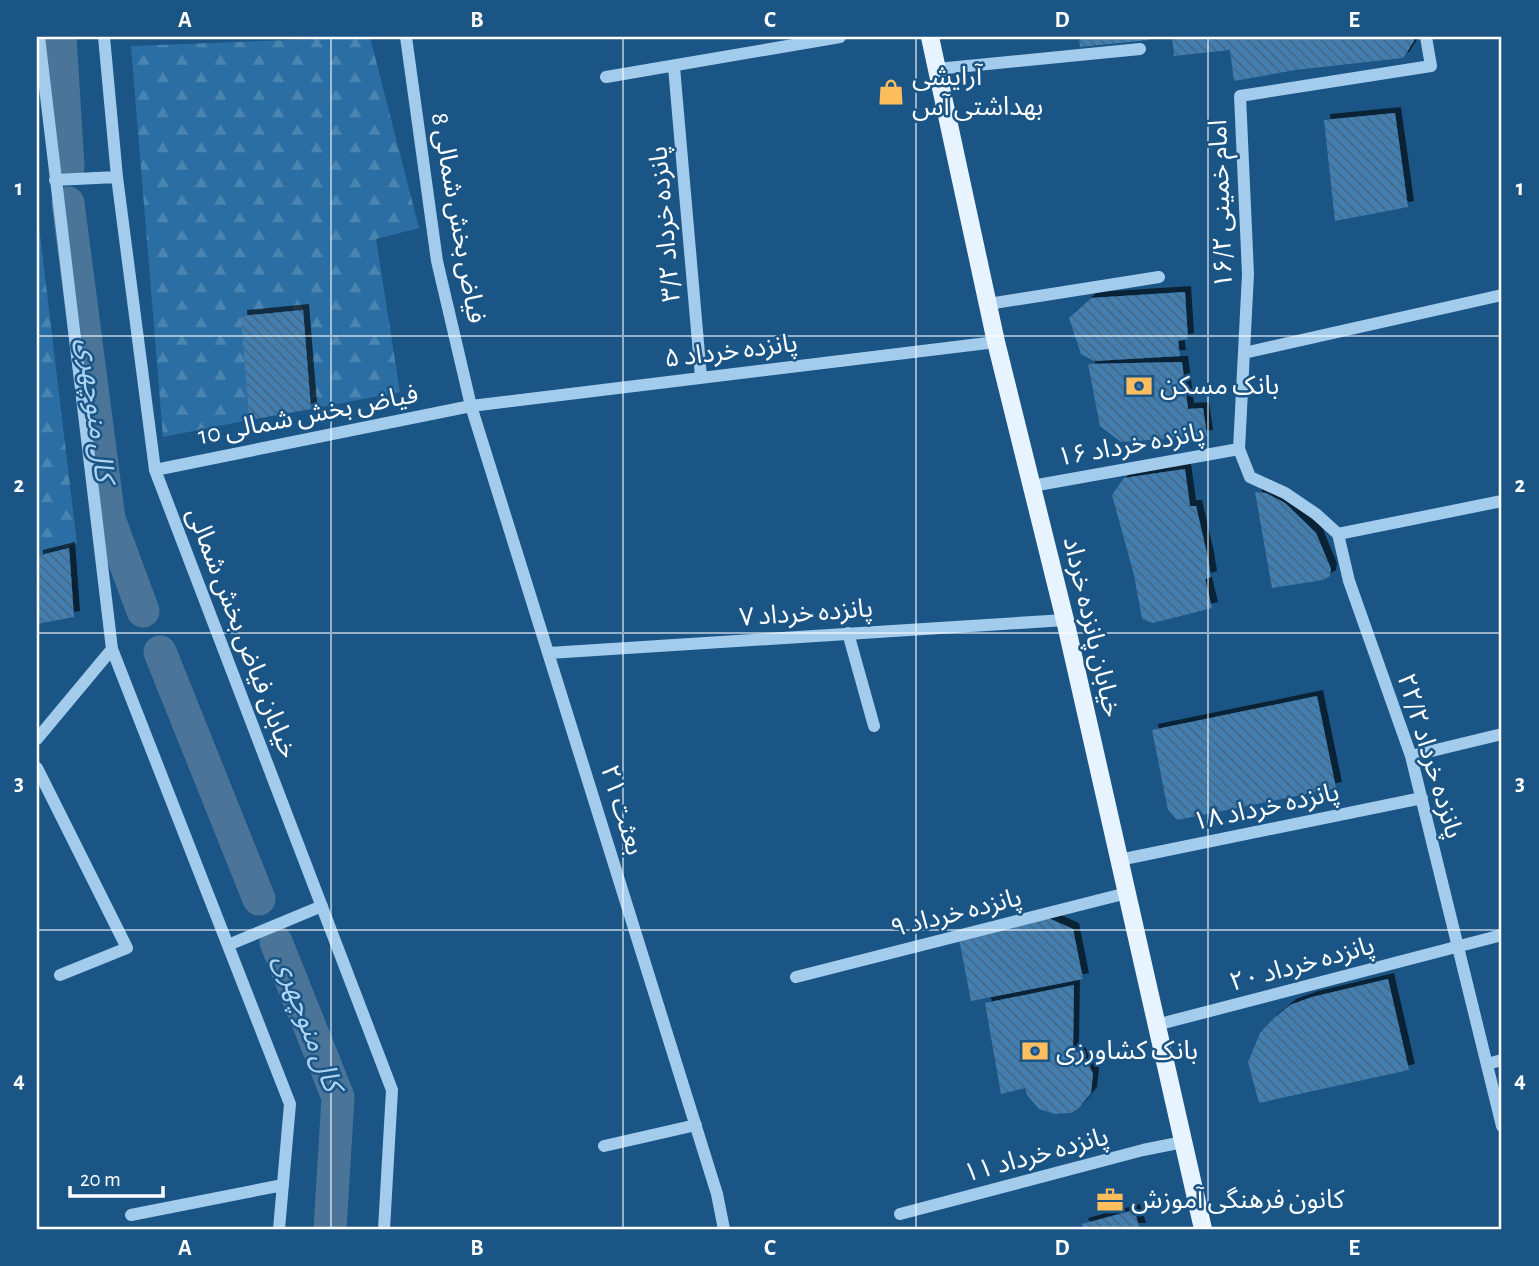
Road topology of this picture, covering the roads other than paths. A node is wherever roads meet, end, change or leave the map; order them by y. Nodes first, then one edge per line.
1 (39, 37) edge
2 (104, 37) edge
3 (407, 37) edge
4 (840, 37) edge
5 (930, 37) edge
6 (1426, 37) edge
7 (1140, 49) dead end
8 (674, 67) junction
9 (937, 69) junction
10 (606, 77) dead end
11 (117, 177) junction
12 (55, 180) junction
13 (1159, 277) dead end
14 (1502, 295) edge
15 (988, 304) junction
16 (996, 342) junction
17 (1244, 353) junction
18 (701, 377) junction
19 (471, 406) junction
20 (1239, 449) junction
21 (155, 470) junction
22 (1032, 486) junction
23 (1502, 501) edge
24 (1338, 534) junction
25 (1065, 620) junction
26 (848, 633) junction
27 (113, 649) junction
28 (550, 653) junction
29 (874, 726) dead end
30 (1502, 734) edge
31 (37, 738) edge
32 (1411, 756) junction
33 (37, 768) edge
34 (1423, 798) junction
35 (1119, 860) junction
36 (1126, 893) junction
37 (322, 906) junction
38 (1502, 935) edge
39 (228, 945) junction
40 (1458, 946) junction
41 (60, 975) dead end
42 (796, 977) dead end
43 (1156, 1025) junction
44 (1502, 1060) edge
45 (1487, 1064) junction
46 (696, 1125) junction
47 (1502, 1126) edge
48 (1183, 1142) junction
49 (604, 1146) dead end
50 (283, 1185) junction
51 (901, 1214) dead end
52 (131, 1215) dead end
53 (279, 1229) edge
54 (384, 1229) edge
55 (724, 1229) edge
56 (1203, 1229) edge

1 - 12 street
2 - 11 street, خیابان فیاض بخش شمالی
3 - 19 street, فیاض بخش شمالی 8
4 - 8 street
5 - 9 main road, خیابان پانزده خرداد
6 - 17 street, امام خمینی ۱۶/۲
7 - 9 street
8 - 10 street
8 - 18 street, پانزده خرداد ۳/۲
9 - 15 main road, خیابان پانزده خرداد
11 - 12 street
11 - 21 street, خیابان فیاض بخش شمالی
12 - 27 street
13 - 15 street
14 - 17 street
15 - 16 main road, خیابان پانزده خرداد
16 - 18 street, پانزده خرداد ۵
16 - 22 main road, خیابان پانزده خرداد
17 - 20 street, امام خمینی ۱۶/۲
18 - 19 street, پانزده خرداد ۵
19 - 21 street, فیاض بخش شمالی 10
19 - 28 street, بعثت ۲۱
20 - 22 street, پانزده خرداد ۱۶
20 - 24 street
21 - 37 street, خیابان فیاض بخش شمالی
22 - 25 main road, خیابان پانزده خرداد
23 - 24 street
24 - 32 street, پانزده خرداد ۲۲/۲
25 - 26 street, پانزده خرداد ۷
25 - 35 main road, خیابان پانزده خرداد
26 - 28 street, پانزده خرداد ۷
26 - 29 street
27 - 31 street
27 - 39 street
28 - 46 street, بعثت ۲۱
30 - 32 street
32 - 34 street, پانزده خرداد ۲۲/۲
33 - 41 street
34 - 35 street, پانزده خرداد ۱۸
34 - 40 street, پانزده خرداد ۲۲/۲
35 - 36 main road, خیابان پانزده خرداد
36 - 42 street, پانزده خرداد ۹
36 - 43 main road, خیابان پانزده خرداد
37 - 39 street
37 - 54 street, خیابان فیاض بخش شمالی
38 - 40 street, پانزده خرداد ۲۰
39 - 50 street
40 - 43 street, پانزده خرداد ۲۰
40 - 45 street, پانزده خرداد ۲۲/۲
43 - 48 main road, خیابان پانزده خرداد
44 - 45 street
45 - 47 street, پانزده خرداد ۲۲/۲
46 - 49 street
46 - 55 street, بعثت ۲۱
48 - 51 street, پانزده خرداد ۱۱
48 - 56 main road, خیابان پانزده خرداد
50 - 52 street
50 - 53 street

